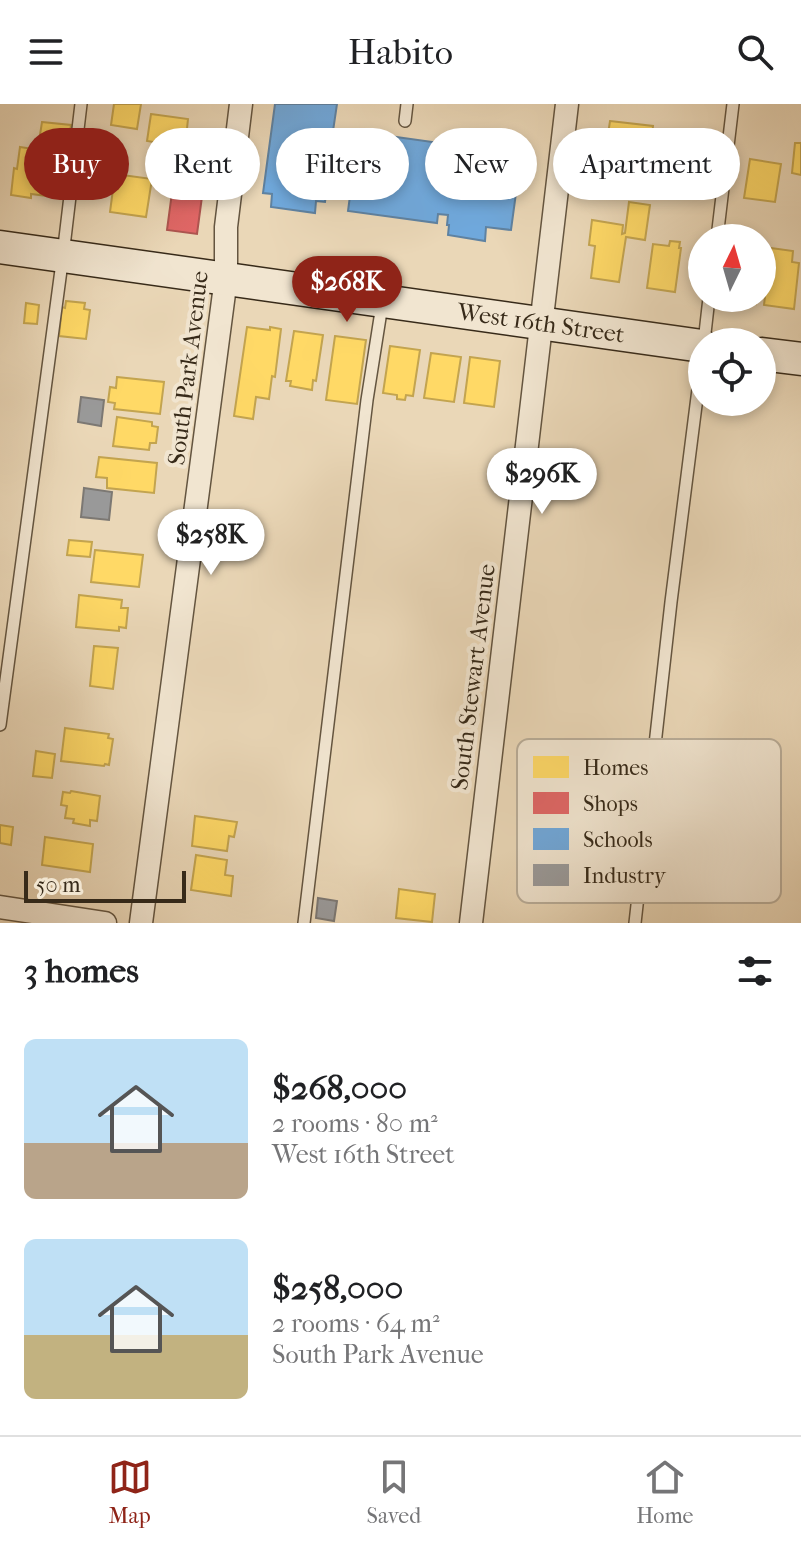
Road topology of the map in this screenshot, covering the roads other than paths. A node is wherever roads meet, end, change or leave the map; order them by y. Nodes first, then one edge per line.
1 (81, 104) edge
2 (241, 104) edge
3 (407, 104) edge
4 (567, 104) edge
5 (733, 104) edge
6 (405, 121) dead end
7 (719, 224) edge
8 (0, 247) edge
9 (63, 255) junction
10 (226, 278) junction
11 (383, 300) junction
12 (542, 323) junction
13 (688, 342) edge
14 (776, 356) edge
15 (801, 359) edge
16 (695, 416) edge
17 (0, 725) edge
18 (656, 739) edge
19 (637, 903) edge
20 (0, 907) edge
21 (105, 923) edge
22 (141, 923) edge
23 (304, 923) edge
24 (471, 923) edge
25 (635, 923) edge

1 - 9 lane
2 - 10 street, South Park Avenue
3 - 6 lane
4 - 12 street, South Stewart Avenue
5 - 7 lane
8 - 9 main road, West 16th Street
9 - 10 main road, West 16th Street
9 - 17 lane
10 - 11 main road, West 16th Street
10 - 22 street, South Park Avenue
11 - 12 main road, West 16th Street
11 - 23 lane
12 - 13 main road, West 16th Street
12 - 24 street, South Stewart Avenue
14 - 15 main road
16 - 18 lane
19 - 25 lane
20 - 21 street

